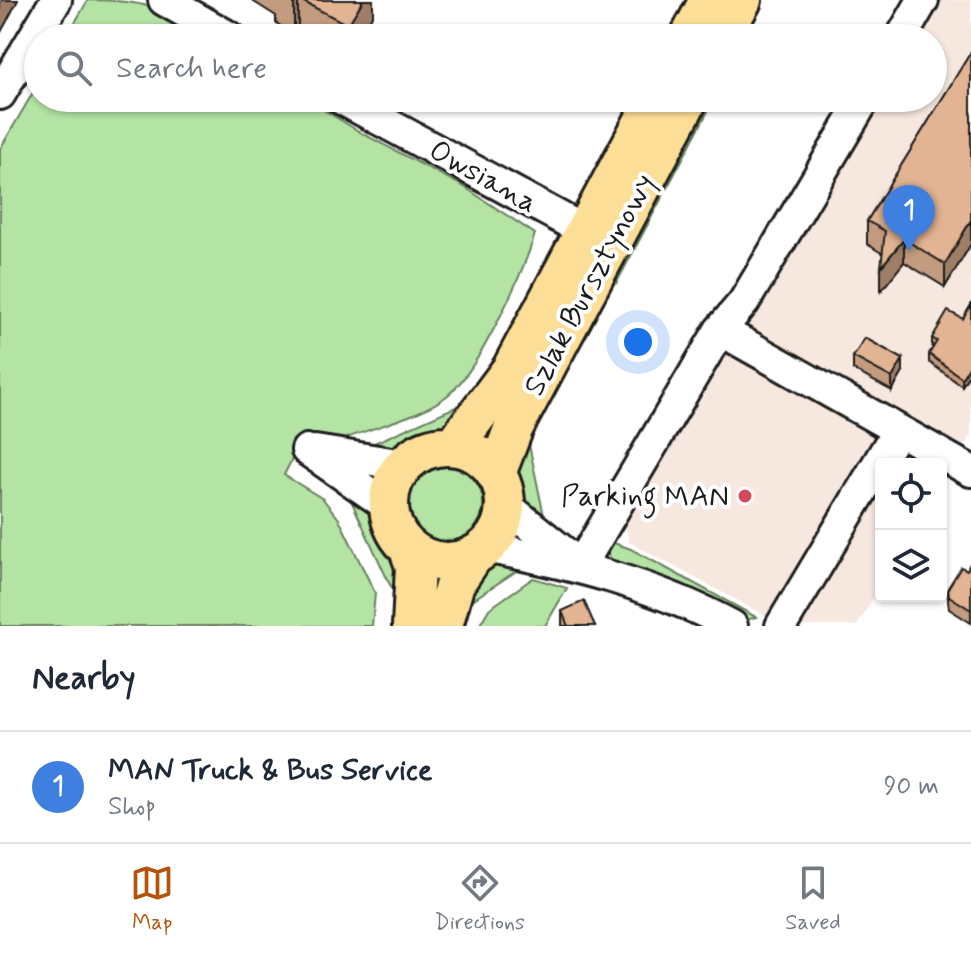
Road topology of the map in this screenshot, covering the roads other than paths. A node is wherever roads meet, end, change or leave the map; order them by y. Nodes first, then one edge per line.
1 (56, 0) edge
2 (164, 0) edge
3 (709, 0) edge
4 (742, 0) edge
5 (923, 0) edge
6 (42, 24) edge
7 (206, 24) edge
8 (696, 24) edge
9 (729, 24) edge
10 (909, 24) edge
11 (24, 54) edge
12 (0, 94) edge
13 (366, 112) edge
14 (649, 112) edge
15 (682, 112) edge
16 (857, 112) edge
17 (585, 231) junction
18 (720, 330) junction
19 (898, 430) junction
20 (454, 446) junction
21 (404, 465) junction
22 (962, 466) edge
23 (500, 489) junction
24 (388, 506) junction
25 (408, 547) junction
26 (479, 551) junction
27 (581, 565) junction
28 (412, 626) edge
29 (443, 626) edge
30 (732, 626) edge
31 (781, 626) edge

1 - 6 street
2 - 7 street
3 - 8 main road
4 - 9 main road
5 - 10 street
11 - 12 street
13 - 17 street, Owsiana
14 - 17 main road, Szlak Bursztynowy
15 - 23 main road, Szlak Bursztynowy
16 - 18 street
17 - 20 main road, Szlak Bursztynowy
18 - 19 street
18 - 27 street
19 - 22 street
19 - 31 street
20 - 21 main road
20 - 23 main road
21 - 24 main road
21 - 24 street
23 - 26 main road
23 - 27 street
24 - 25 main road
25 - 26 main road
25 - 28 main road
26 - 27 street
26 - 29 main road
27 - 30 street

